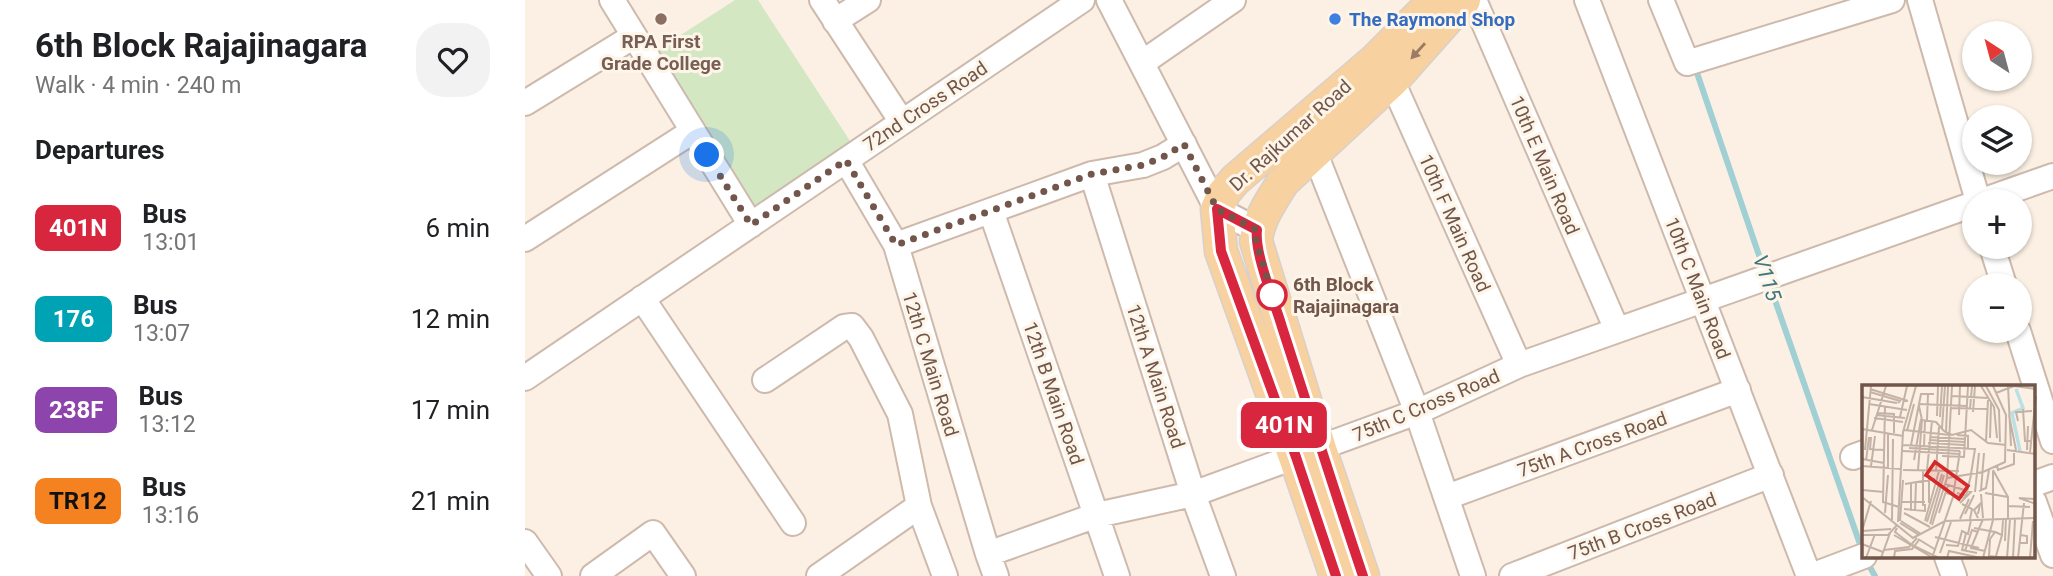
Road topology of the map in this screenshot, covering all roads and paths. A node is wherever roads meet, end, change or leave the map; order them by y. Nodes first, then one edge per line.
1 (612, 0) edge
2 (868, 0) edge
3 (1082, 0) edge
4 (1109, 0) edge
5 (1233, 0) edge
6 (1435, 0) edge
7 (1464, 0) edge
8 (1474, 0) edge
9 (1587, 0) edge
10 (1661, 0) edge
11 (1892, 0) edge
12 (1920, 0) edge
13 (828, 10) edge
14 (634, 36) junction
15 (1142, 63) junction
16 (1392, 81) junction
17 (525, 103) edge
18 (902, 122) junction
19 (693, 131) junction
20 (1184, 144) junction
21 (1314, 152) junction
22 (846, 160) junction
23 (1092, 174) junction
24 (2053, 176) edge
25 (1974, 189) edge
26 (2016, 189) edge
27 (1962, 208) edge
28 (1217, 209) junction
29 (991, 211) junction
30 (751, 225) junction
31 (1257, 230) junction
32 (525, 239) edge
33 (896, 245) junction
34 (642, 298) junction
35 (1703, 300) junction
36 (1616, 330) junction
37 (2023, 343) edge
38 (1519, 365) junction
39 (525, 378) edge
40 (765, 380) dead end
41 (2040, 384) edge
42 (1738, 390) junction
43 (1417, 412) junction
44 (2053, 441) edge
45 (1308, 453) junction
46 (1771, 475) junction
47 (2053, 477) edge
48 (2035, 484) edge
49 (1193, 494) junction
50 (1447, 497) junction
51 (2035, 505) edge
52 (919, 506) junction
53 (1097, 515) junction
54 (793, 523) dead end
55 (525, 542) edge
56 (2053, 555) edge
57 (1858, 558) edge
58 (1947, 558) edge
59 (992, 565) edge
60 (548, 576) edge
61 (593, 576) edge
62 (683, 576) edge
63 (819, 576) edge
64 (945, 576) edge
65 (1117, 576) edge
66 (1223, 576) edge
67 (1336, 576) edge
68 (1363, 576) edge
69 (1473, 576) edge
70 (1512, 576) edge
71 (1810, 576) edge
72 (1954, 576) edge

1 - 14 street
2 - 13 street
3 - 18 street, 72nd Cross Road
4 - 15 street
5 - 15 street
6 - 28 main road, Dr. Rajkumar Road
7 -> 16 main road, Dr. Rajkumar Road
8 - 36 street, 10th E Main Road
9 - 35 street, 10th C Main Road
10 - 11 street
12 - 25 street
13 - 18 street
14 - 17 street
14 - 19 street
15 - 20 street
16 - 21 main road, Dr. Rajkumar Road
16 - 38 street, 10th F Main Road
18 - 22 street, 72nd Cross Road
19 - 30 street
19 - 32 street
20 - 23 street
20 - 28 street
21 - 31 main road, Dr. Rajkumar Road
21 - 43 street
22 - 30 street, 72nd Cross Road
22 - 33 street, 12th C Main Road
23 - 29 street
23 - 49 street, 12th A Main Road
24 - 26 street, 75th C Cross Road
27 - 35 street, 75th C Cross Road
28 - 31 street
28 - 45 main road, Dr. Rajkumar Road
29 - 33 street
29 - 53 street, 12th B Main Road
30 - 34 street, 72nd Cross Road
31 - 45 main road, Dr. Rajkumar Road
33 - 59 street, 12th C Main Road
34 - 39 street, 72nd Cross Road
34 - 54 street
35 - 36 street, 75th C Cross Road
35 - 42 street, 10th C Main Road
36 - 38 street, 75th C Cross Road
37 - 41 street
38 - 43 street, 75th C Cross Road
40 - 52 street
41 - 44 street
42 - 46 street, 10th C Main Road
42 - 50 street, 75th A Cross Road
43 - 45 street, 75th C Cross Road
43 - 50 street
45 - 49 street, 75th C Cross Road
45 - 67 main road, Dr. Rajkumar Road
45 - 68 main road, Dr. Rajkumar Road
46 - 70 street, 75th B Cross Road
46 - 71 street, 10th C Main Road
47 - 48 street
49 - 53 street, 75th C Cross Road
49 - 66 street, 12th A Main Road
50 - 69 street
51 - 56 street
52 - 63 street
52 - 64 street
53 - 59 street, 75th C Cross Road
53 - 65 street, 12th B Main Road
55 - 60 street
57 - 71 street
58 - 72 street
61 - 62 street

